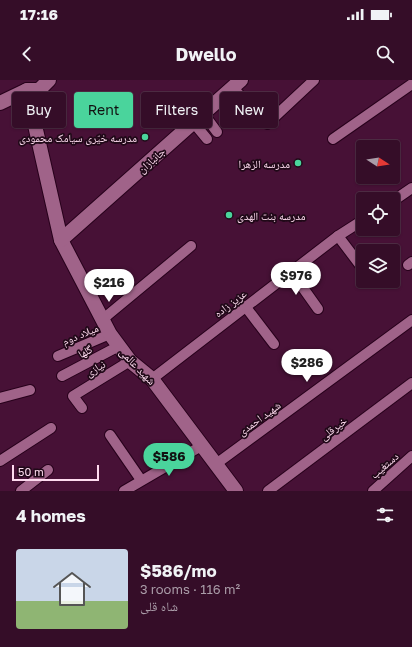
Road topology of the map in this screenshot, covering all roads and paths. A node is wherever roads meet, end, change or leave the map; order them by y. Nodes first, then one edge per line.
1 (49, 80) edge
2 (314, 80) edge
3 (27, 83) edge
4 (237, 84) edge
5 (412, 84) edge
6 (219, 99) joint
7 (1, 100) edge
8 (212, 105) edge
9 (186, 128) edge
10 (202, 128) edge
11 (212, 128) edge
12 (217, 132) dead end
13 (207, 139) dead end
14 (333, 139) dead end
15 (412, 188) edge
16 (400, 196) edge
17 (356, 224) edge
18 (338, 236) junction
19 (61, 240) junction
20 (192, 246) dead end
21 (356, 260) edge
22 (291, 271) junction
23 (245, 306) junction
24 (318, 309) dead end
25 (103, 319) junction
26 (412, 320) edge
27 (110, 334) junction
28 (274, 344) dead end
29 (119, 346) junction
30 (58, 356) dead end
31 (130, 361) junction
32 (62, 376) dead end
33 (152, 379) junction
34 (412, 383) edge
35 (30, 390) dead end
36 (0, 398) edge
37 (82, 408) dead end
38 (51, 428) dead end
39 (110, 435) dead end
40 (203, 445) junction
41 (412, 456) edge
42 (0, 461) edge
43 (216, 464) junction
44 (48, 470) dead end
45 (141, 480) junction
46 (130, 490) edge
47 (21, 491) edge
48 (236, 491) edge
49 (268, 491) edge
50 (373, 491) edge

1 - 3 main road
2 - 4 street
3 - 7 main road
3 - 19 main road, شهید عالمی
4 - 6 main road, جانبازان
5 - 14 street
6 - 8 main road, جانبازان
9 - 19 main road, جانبازان
10 - 13 street
11 - 12 street
15 - 16 street
17 - 18 street, عزیز زاده
18 - 21 street
18 - 22 street, عزیز زاده
19 - 25 main road, شهید عالمی
20 - 25 street
22 - 23 street, عزیز زاده
22 - 24 street
23 - 28 street
23 - 33 street, عزیز زاده
25 - 27 main road, شهید عالمی
26 - 43 street, شهید احمدی
27 - 29 main road, شهید عالمی
27 - 30 street, میلاد دوم
29 - 31 main road, شهید عالمی
29 - 32 street, گلها
31 - 33 main road, شهید عالمی
31 - 37 street, نیازی
33 - 40 main road, شهید عالمی
34 - 49 street, خیرقلی
35 - 36 street
38 - 42 street
39 - 45 street
40 - 43 main road, شهید عالمی
40 - 45 street
41 - 50 street, دستغیب
43 - 48 main road, شهید عالمی
44 - 47 street
45 - 46 street

